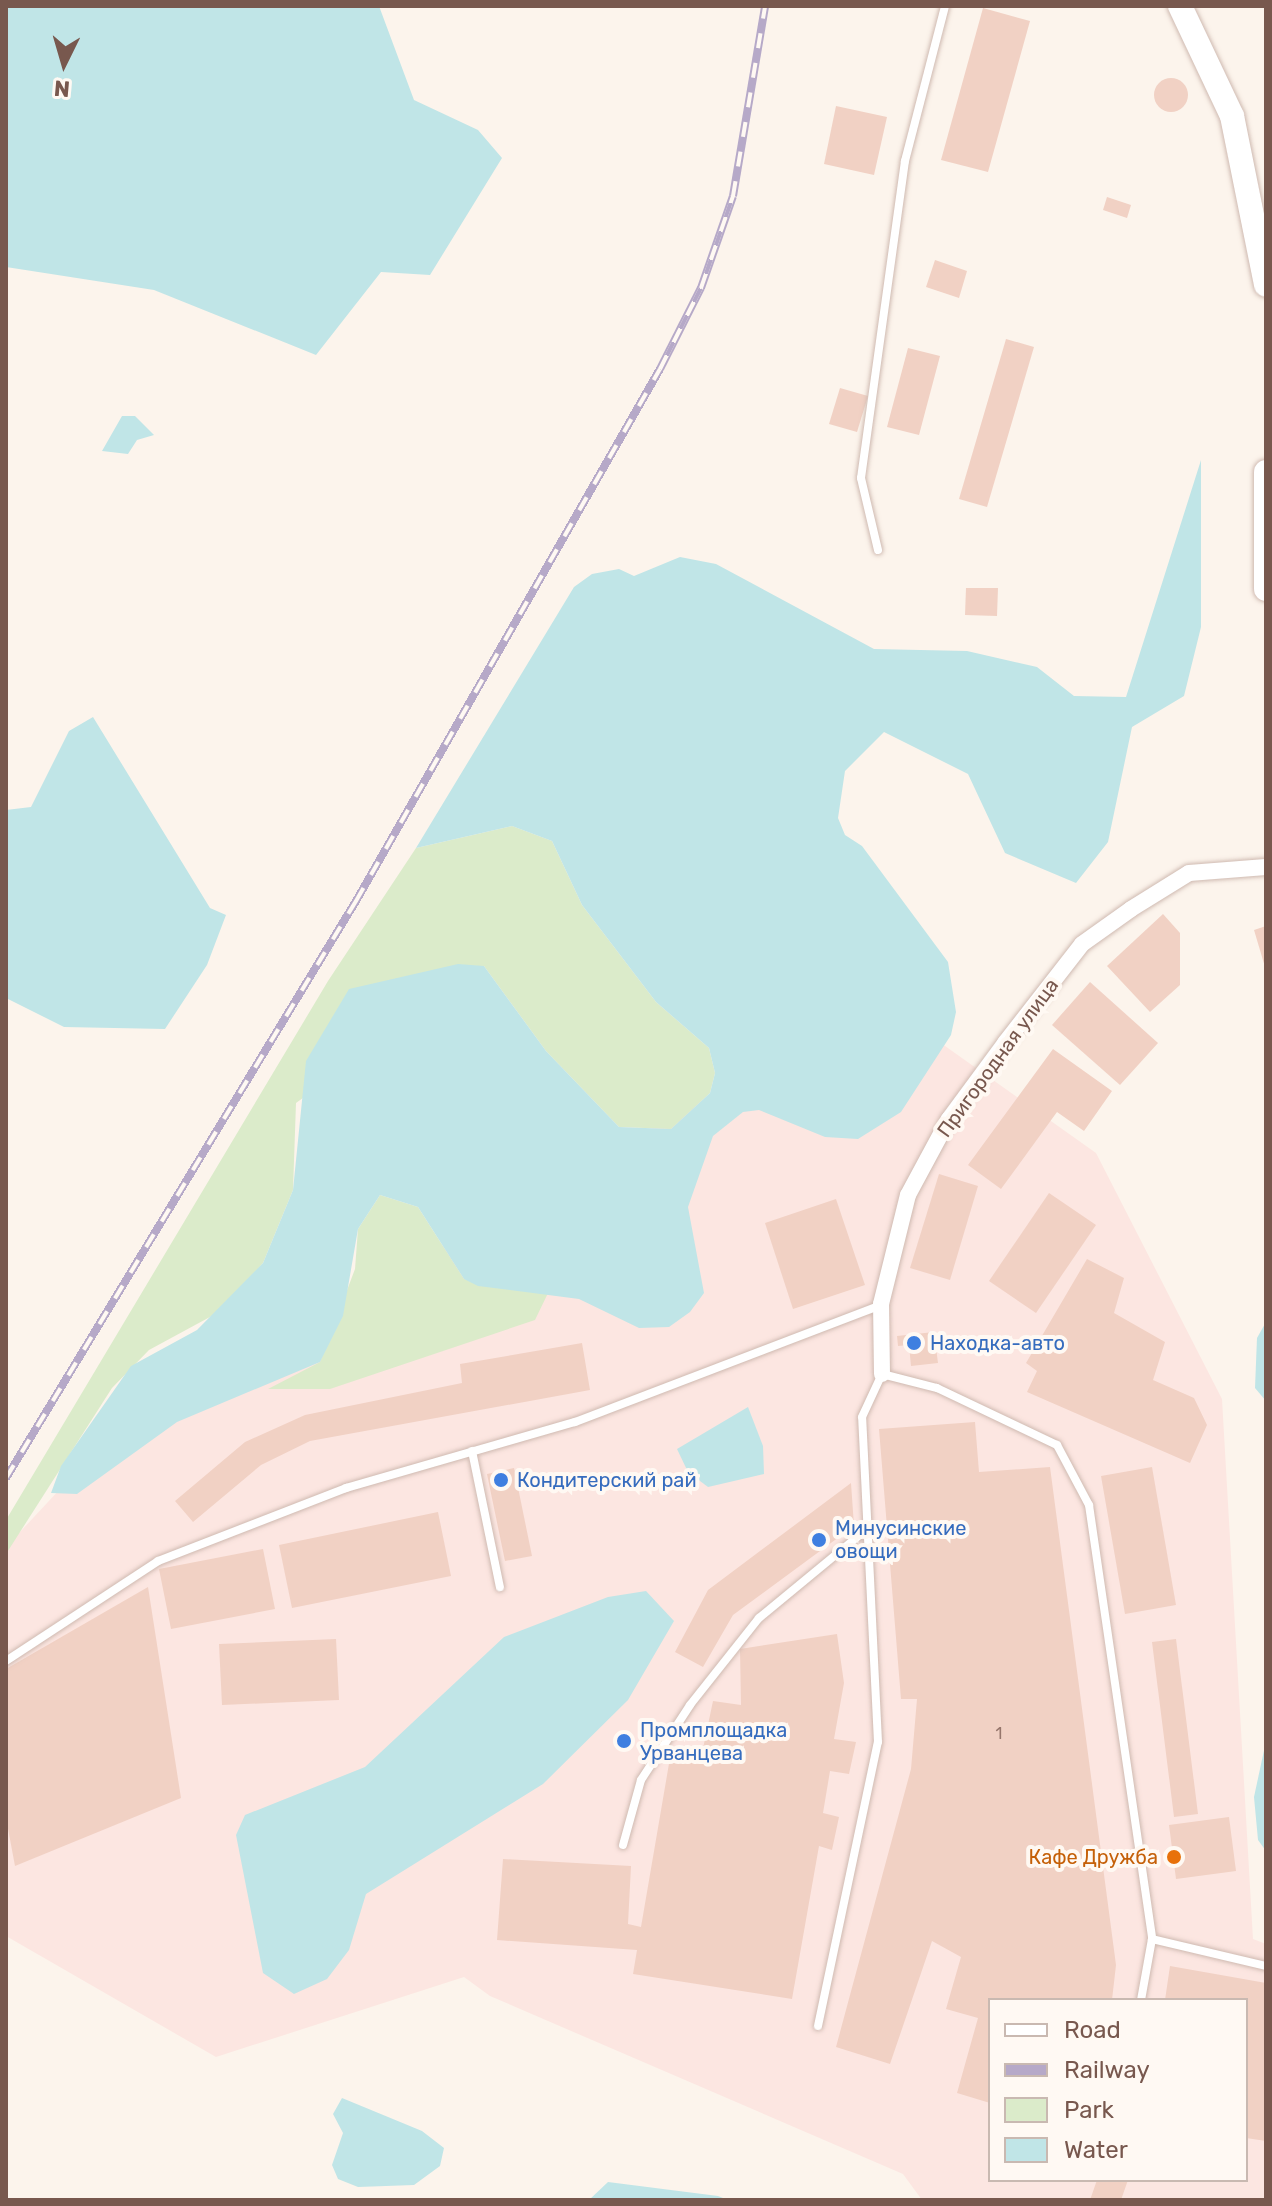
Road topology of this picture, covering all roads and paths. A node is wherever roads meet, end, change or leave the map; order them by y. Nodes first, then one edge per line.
1 (945, 6) edge
2 (1180, 6) edge
3 (1266, 285) edge
4 (1266, 472) edge
5 (878, 550) dead end
6 (1266, 589) edge
7 (1266, 867) edge
8 (881, 1304) junction
9 (882, 1374) junction
10 (472, 1451) junction
11 (868, 1528) junction
12 (500, 1587) dead end
13 (6, 1661) edge
14 (623, 1845) dead end
15 (1152, 1939) junction
16 (1266, 1966) edge
17 (1141, 1998) edge
18 (818, 2026) dead end

1 - 5 lane
2 - 3 street
4 - 6 street
7 - 8 street, Пригородная улица
8 - 9 street, Пригородная улица
8 - 10 lane
9 - 11 lane
9 - 15 lane
10 - 12 lane
10 - 13 lane
11 - 14 lane
11 - 18 lane
15 - 16 lane
15 - 17 lane

